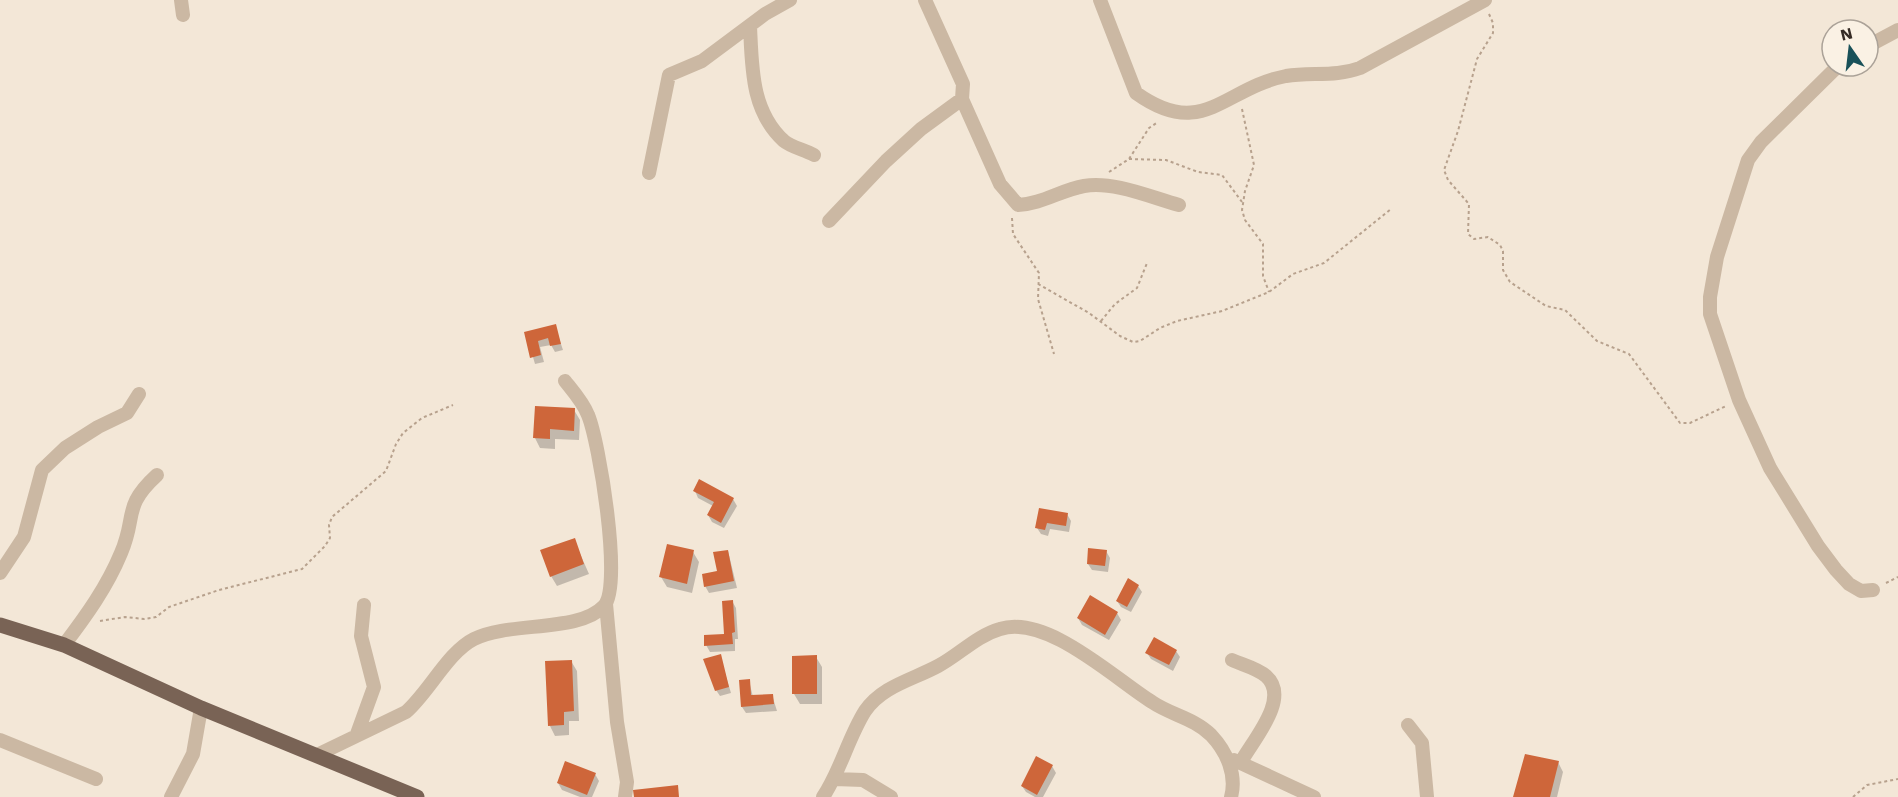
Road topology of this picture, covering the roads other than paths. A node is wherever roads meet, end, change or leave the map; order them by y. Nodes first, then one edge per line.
1 (181, 0) edge
2 (790, 0) edge
3 (925, 0) edge
4 (1100, 0) edge
5 (1484, 1) edge
6 (183, 15) dead end
7 (750, 26) junction
8 (1898, 30) edge
9 (1880, 40) edge
10 (1826, 78) edge
11 (962, 99) junction
12 (814, 155) dead end
13 (649, 172) dead end
14 (1179, 205) dead end
15 (829, 221) dead end
16 (565, 381) dead end
17 (139, 394) dead end
18 (157, 475) dead end
19 (0, 573) edge
20 (1873, 590) dead end
21 (606, 604) junction
22 (364, 605) dead end
23 (0, 625) edge
24 (64, 645) junction
25 (1232, 660) dead end
26 (201, 708) junction
27 (1408, 725) dead end
28 (357, 734) junction
29 (0, 740) edge
30 (317, 755) junction
31 (1226, 758) junction
32 (1241, 762) junction
33 (836, 779) junction
34 (96, 780) dead end
35 (171, 797) edge
36 (417, 797) edge
37 (625, 797) edge
38 (823, 797) edge
39 (891, 797) edge
40 (1231, 797) edge
41 (1314, 797) edge
42 (1427, 797) edge

1 - 6 street
2 - 7 street
3 - 11 street
4 - 5 street
7 - 12 street
7 - 13 street
8 - 9 street
10 - 20 street
11 - 14 street
11 - 15 street
16 - 21 street
17 - 19 street
18 - 24 street
21 - 28 street
21 - 37 street
22 - 28 street
23 - 24 main road
24 - 26 main road
25 - 32 street
26 - 30 main road
26 - 35 street
27 - 42 street
28 - 30 street
29 - 34 street
30 - 36 main road
31 - 32 street
31 - 33 street
31 - 40 street
32 - 41 street
33 - 38 street
33 - 39 street

